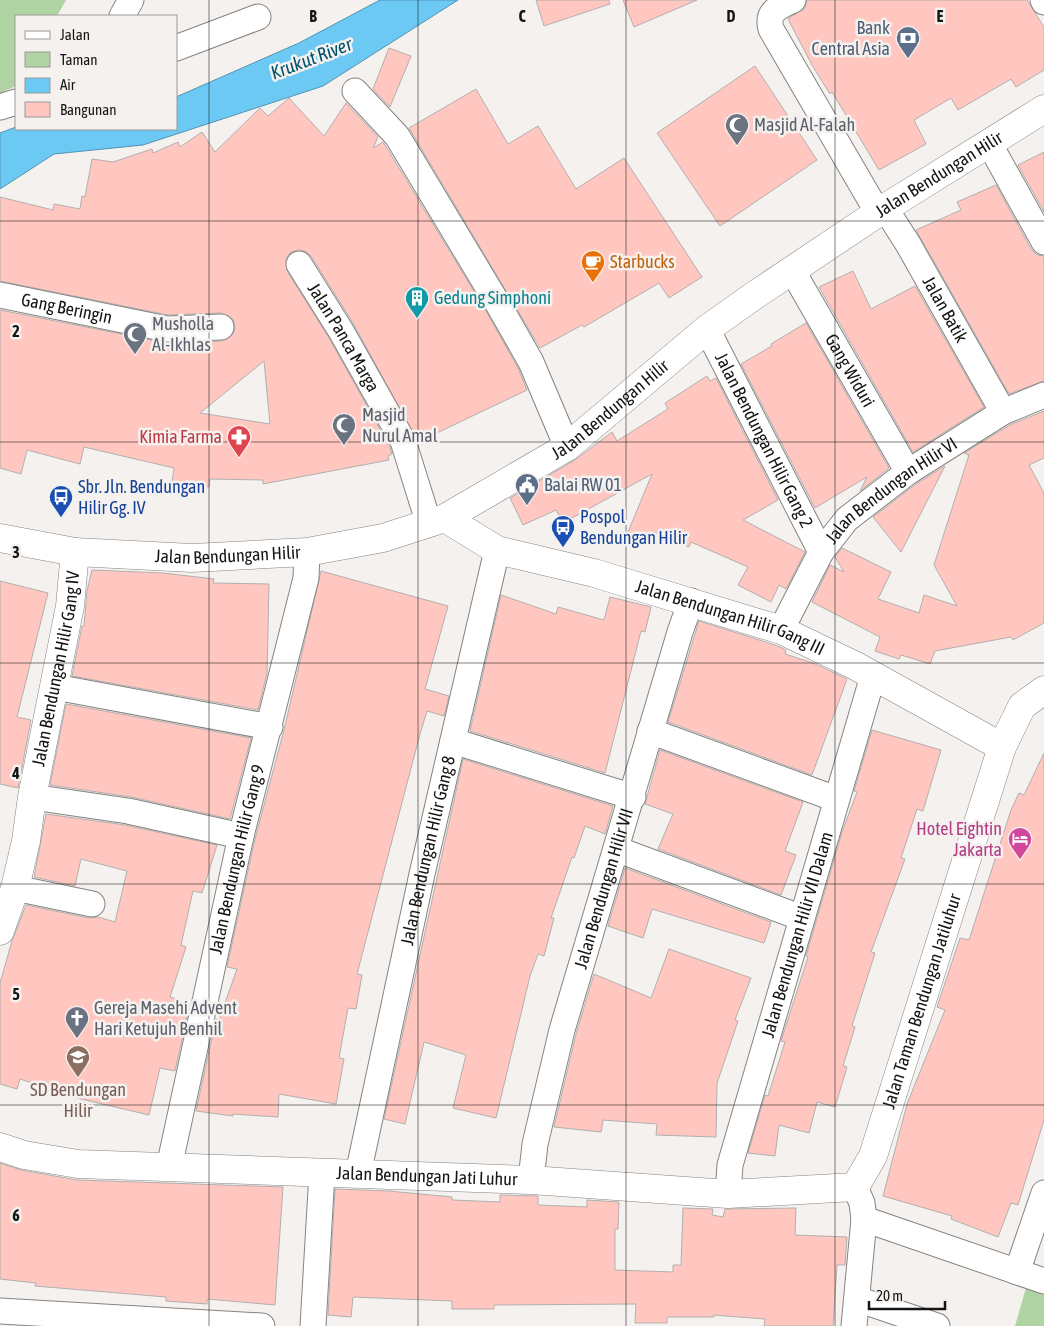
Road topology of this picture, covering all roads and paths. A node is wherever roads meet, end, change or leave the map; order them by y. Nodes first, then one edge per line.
1 (131, 0) edge
2 (793, 0) edge
3 (123, 15) edge
4 (258, 17) dead end
5 (178, 47) edge
6 (355, 91) dead end
7 (15, 102) edge
8 (0, 107) edge
9 (1044, 109) edge
10 (989, 143) junction
11 (882, 211) junction
12 (1044, 242) edge
13 (299, 264) dead end
14 (792, 270) junction
15 (0, 295) edge
16 (221, 327) dead end
17 (707, 329) junction
18 (1044, 395) edge
19 (1003, 412) junction
20 (566, 447) junction
21 (908, 472) junction
22 (437, 521) junction
23 (0, 538) edge
24 (497, 550) junction
25 (75, 552) junction
26 (307, 552) junction
27 (821, 552) junction
28 (691, 601) junction
29 (781, 630) junction
30 (873, 676) junction
31 (55, 687) junction
32 (1044, 690) edge
33 (270, 727) junction
34 (650, 731) junction
35 (454, 741) junction
36 (1002, 747) junction
37 (32, 797) junction
38 (633, 797) junction
39 (836, 799) junction
40 (241, 836) junction
41 (616, 850) junction
42 (15, 888) junction
43 (92, 904) dead end
44 (802, 918) junction
45 (0, 931) edge
46 (0, 1147) edge
47 (359, 1162) junction
48 (169, 1167) junction
49 (322, 1172) junction
50 (531, 1180) junction
51 (856, 1187) junction
52 (1044, 1193) edge
53 (728, 1194) junction
54 (864, 1219) junction
55 (1017, 1272) junction
56 (1044, 1281) edge
57 (857, 1299) junction
58 (0, 1311) edge
59 (144, 1322) edge
60 (262, 1326) edge
61 (313, 1326) edge
62 (854, 1326) edge
63 (937, 1326) edge

1 - 3 street
2 - 11 street, Jalan Batik
4 - 5 street
6 - 20 street
7 - 8 street
9 - 10 street, Jalan Bendungan Hilir
10 - 11 street, Jalan Bendungan Hilir
10 - 12 street
11 - 14 street, Jalan Bendungan Hilir
11 - 19 street, Jalan Batik
13 - 22 street, Jalan Panca Marga
14 - 17 street, Jalan Bendungan Hilir
14 - 21 street, Gang Widuri
15 - 16 street, Gang Beringin
17 - 20 street, Jalan Bendungan Hilir
17 - 27 street, Jalan Bendungan Hilir Gang 2
18 - 19 street, Jalan Bendungan Hilir VI
19 - 21 street, Jalan Bendungan Hilir VI
20 - 22 street, Jalan Bendungan Hilir
21 - 27 street, Jalan Bendungan Hilir VI
22 - 24 street, Jalan Bendungan Hilir Gang III
22 - 26 street, Jalan Bendungan Hilir
23 - 25 street, Jalan Bendungan Hilir
24 - 28 street, Jalan Bendungan Hilir Gang III
24 - 35 street, Jalan Bendungan Hilir Gang 8
25 - 26 street, Jalan Bendungan Hilir
25 - 31 street, Jalan Bendungan Hilir Gang IV
26 - 33 street, Jalan Bendungan Hilir Gang 9
27 - 29 street, Jalan Bendungan Hilir VI
28 - 29 street, Jalan Bendungan Hilir Gang III
28 - 34 street, Jalan Bendungan Hilir VII
29 - 30 street, Jalan Bendungan Hilir Gang III
30 - 36 street, Jalan Bendungan Hilir Gang III
30 - 39 street, Jalan Bendungan Hilir VII Dalam
31 - 33 street
31 - 37 street, Jalan Bendungan Hilir Gang IV
32 - 36 street, Jalan Taman Bendungan Jatiluhur
33 - 40 street, Jalan Bendungan Hilir Gang 9
34 - 38 street, Jalan Bendungan Hilir VII
34 - 39 street
35 - 38 street
35 - 47 street, Jalan Bendungan Hilir Gang 8
36 - 51 street, Jalan Taman Bendungan Jatiluhur
37 - 40 street
37 - 42 street, Jalan Bendungan Hilir Gang IV
38 - 41 street, Jalan Bendungan Hilir VII
39 - 44 street, Jalan Bendungan Hilir VII Dalam
40 - 48 street, Jalan Bendungan Hilir Gang 9
41 - 44 street
41 - 50 street, Jalan Bendungan Hilir VII
42 - 43 street
42 - 45 street, Jalan Bendungan Hilir Gang IV
44 - 53 street, Jalan Bendungan Hilir VII Dalam
46 - 48 street, Jalan Bendungan Jati Luhur
47 - 49 street, Jalan Bendungan Jati Luhur
47 - 50 street, Jalan Bendungan Jati Luhur
48 - 49 street, Jalan Bendungan Jati Luhur
49 - 61 street
50 - 53 street, Jalan Bendungan Jati Luhur
51 - 53 street, Jalan Bendungan Jati Luhur
51 - 54 street
52 - 55 street
54 - 55 street
54 - 57 street
55 - 56 street
57 - 62 street
57 - 63 street
58 - 59 street
59 - 60 street

